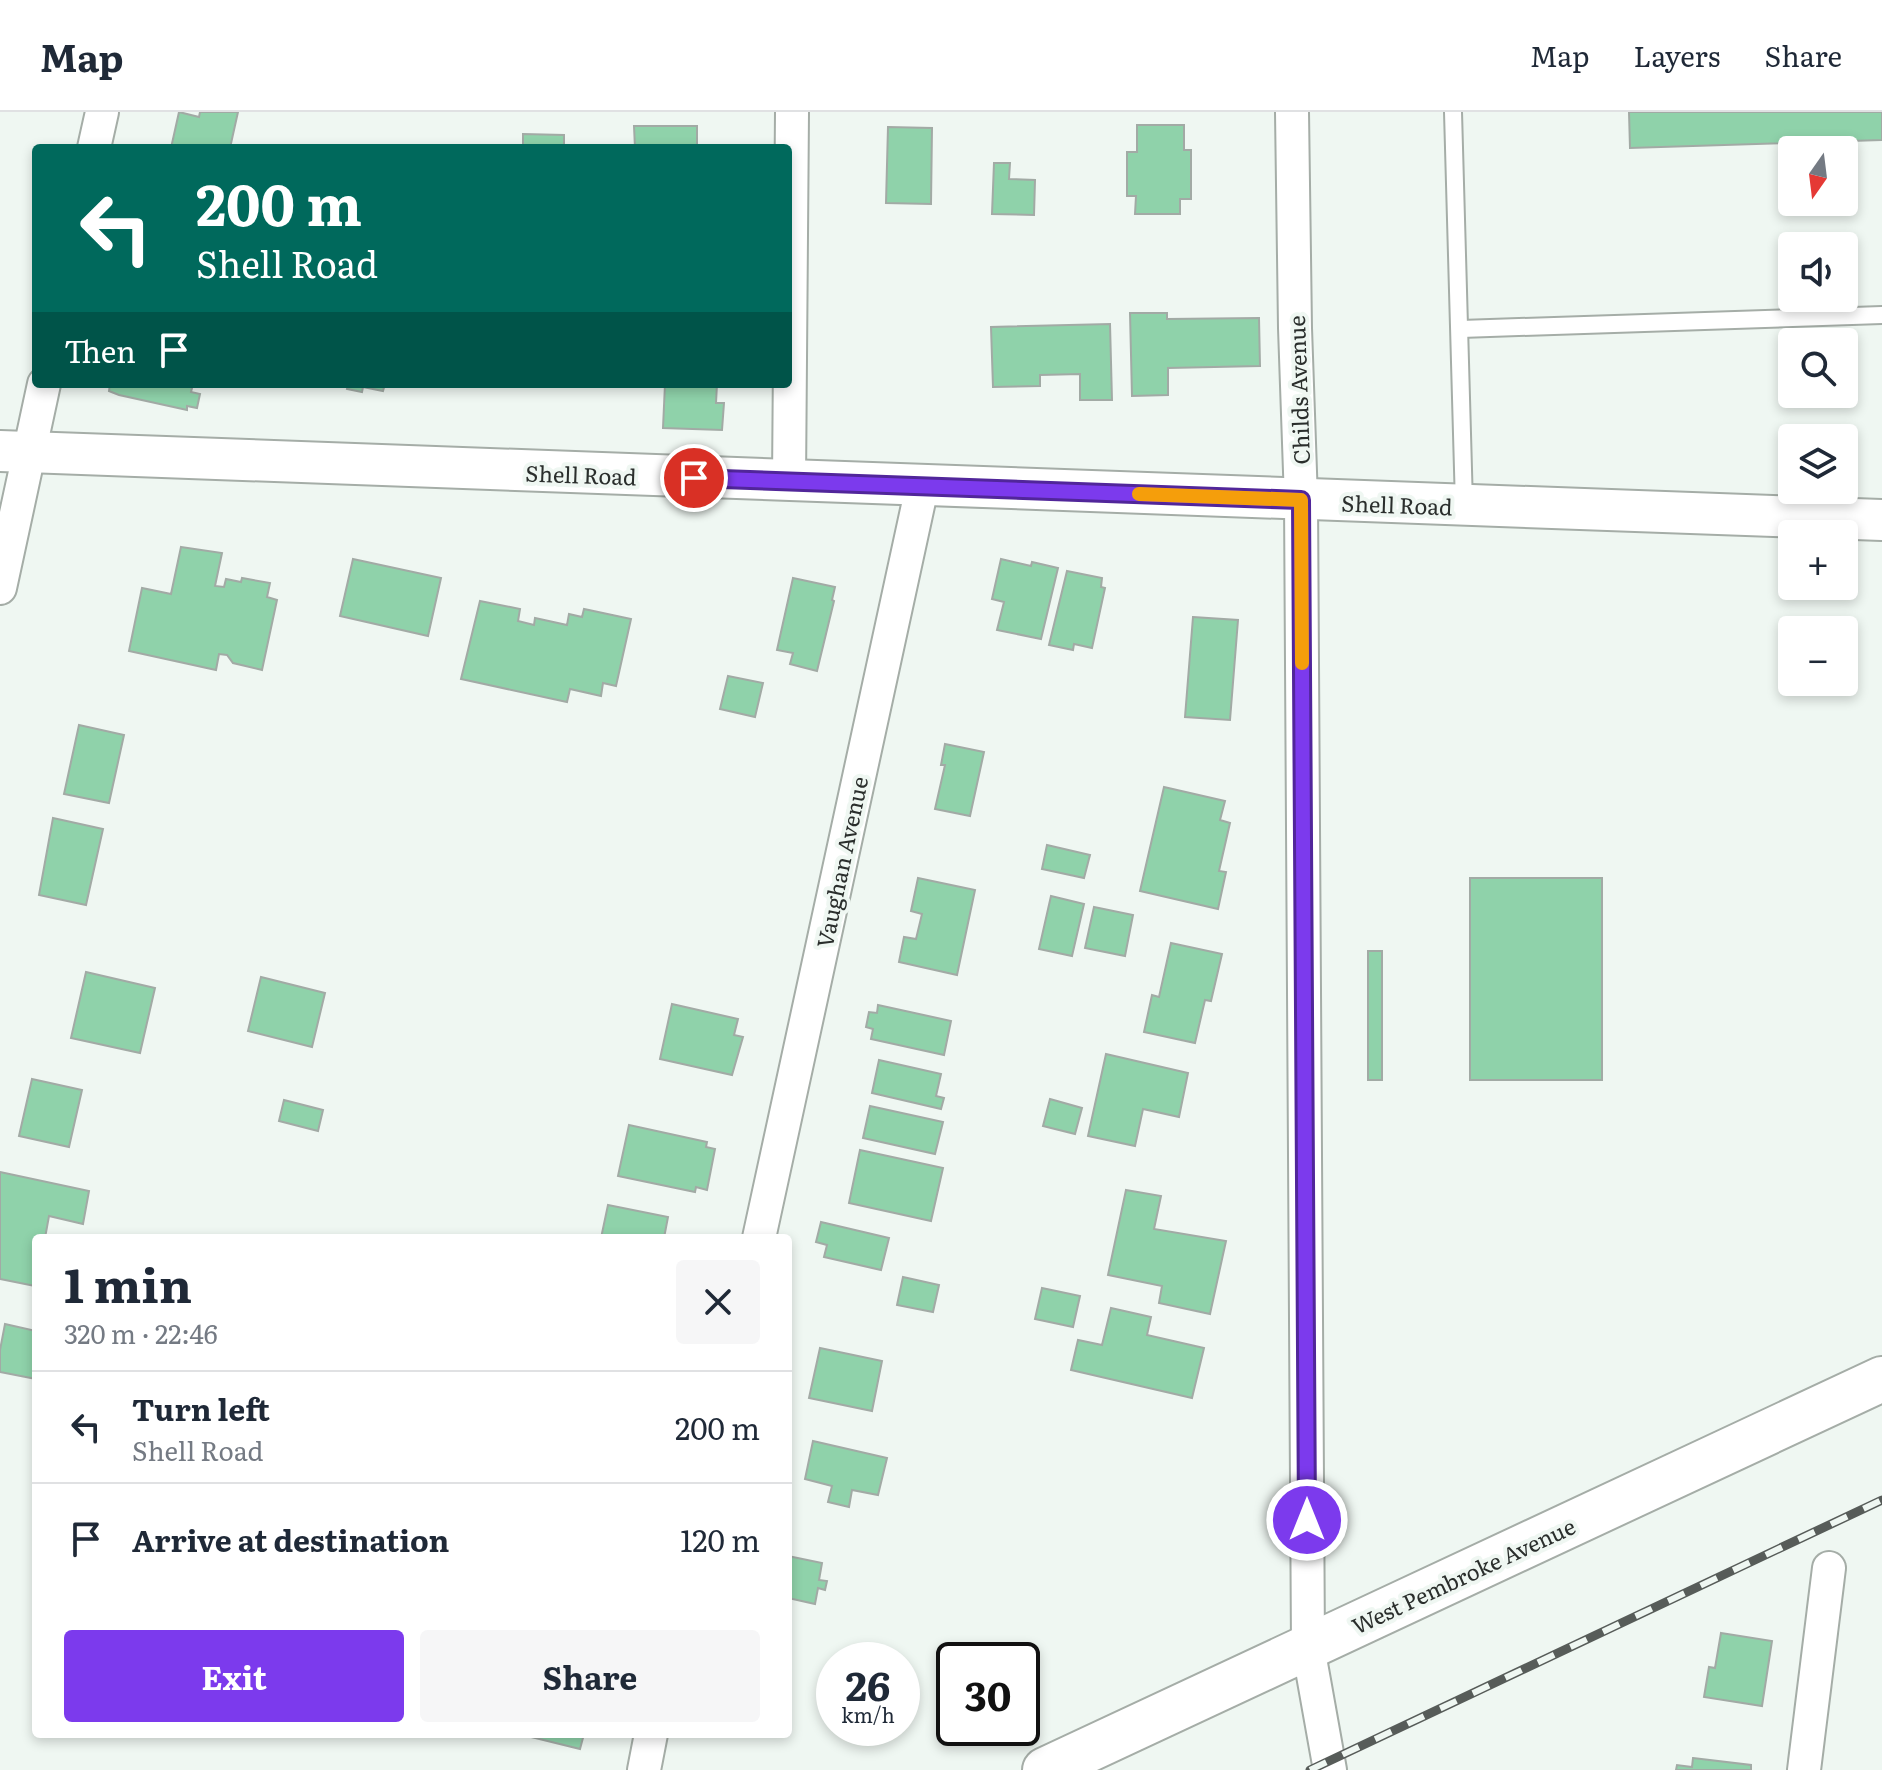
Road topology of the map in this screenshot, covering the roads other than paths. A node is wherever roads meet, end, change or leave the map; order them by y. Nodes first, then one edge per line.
1 (102, 112) edge
2 (792, 112) edge
3 (1292, 112) edge
4 (1453, 112) edge
5 (95, 144) edge
6 (792, 144) edge
7 (1882, 315) edge
8 (1461, 329) junction
9 (42, 388) edge
10 (790, 388) edge
11 (14, 452) edge
12 (789, 482) junction
13 (922, 487) junction
14 (1301, 500) junction
15 (1464, 506) junction
16 (1882, 520) edge
17 (0, 588) edge
18 (760, 1234) edge
19 (1882, 1379) edge
20 (1829, 1568) dead end
21 (1308, 1647) junction
22 (650, 1738) edge
23 (644, 1770) edge
24 (1045, 1770) edge
25 (1330, 1770) edge
26 (1804, 1770) edge

1 - 5 street
2 - 6 street
3 - 14 street, Childs Avenue
4 - 8 lane
7 - 8 lane
8 - 15 lane
9 - 11 street
10 - 12 street
11 - 12 street, Shell Road
11 - 17 street
12 - 13 street, Shell Road
13 - 14 street, Shell Road
13 - 18 street, Vaughan Avenue
14 - 15 street, Shell Road
14 - 21 street, Childs Avenue
15 - 16 street, Shell Road
19 - 21 main road, West Pembroke Avenue
20 - 26 street
21 - 24 main road, West Pembroke Avenue
21 - 25 street, Childs Avenue
22 - 23 street

